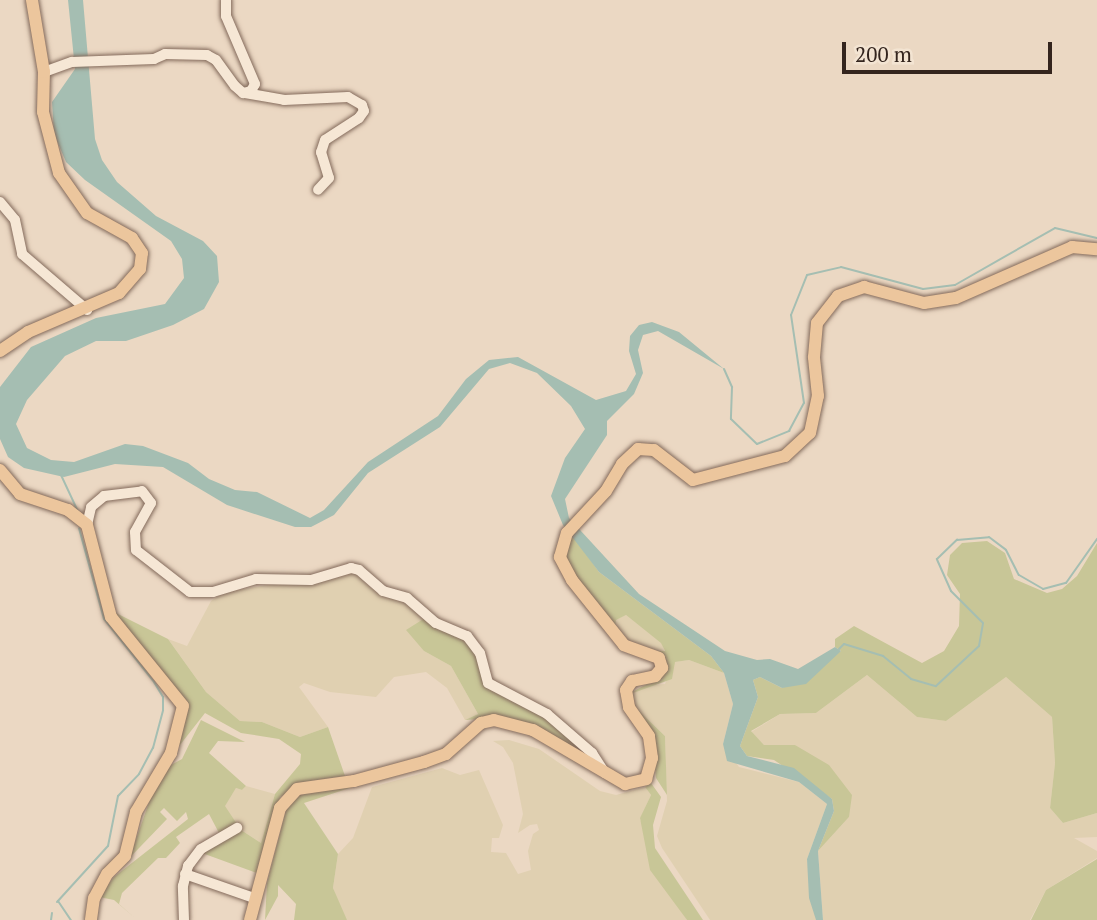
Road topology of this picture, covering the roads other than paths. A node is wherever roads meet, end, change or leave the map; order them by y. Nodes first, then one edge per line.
1 (32, 0) edge
2 (226, 0) edge
3 (44, 72) junction
4 (243, 93) junction
5 (318, 190) dead end
6 (0, 202) edge
7 (1097, 249) edge
8 (87, 310) junction
9 (0, 351) edge
10 (0, 470) edge
11 (87, 525) junction
12 (607, 776) junction
13 (236, 828) dead end
14 (185, 874) junction
15 (254, 898) junction
16 (91, 920) edge
17 (184, 920) edge
18 (250, 920) edge

1 - 3 main road
2 - 4 street
3 - 4 street
3 - 8 main road
4 - 5 street
6 - 8 street
7 - 12 main road
8 - 9 main road
10 - 11 main road
11 - 12 street
11 - 16 main road
12 - 15 main road
13 - 14 street
14 - 15 street
14 - 17 street
15 - 18 main road

